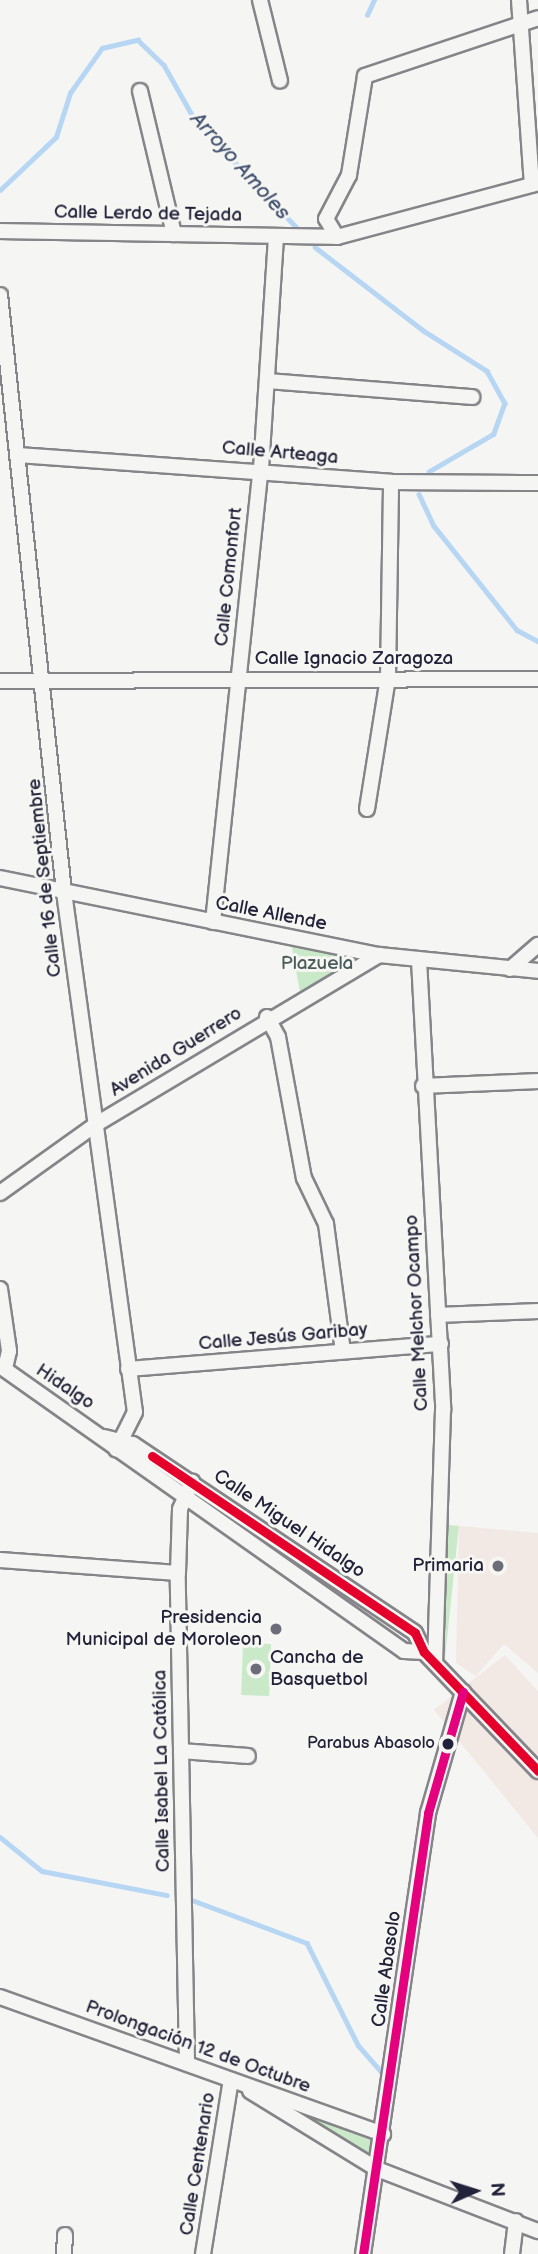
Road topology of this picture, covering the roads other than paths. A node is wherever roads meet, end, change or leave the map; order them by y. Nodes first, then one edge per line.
1 (260, 0) edge
2 (519, 0) edge
3 (538, 18) edge
4 (520, 23) junction
5 (281, 81) dead end
6 (140, 91) dead end
7 (535, 184) edge
8 (0, 231) edge
9 (174, 234) junction
10 (276, 236) junction
11 (332, 237) junction
12 (0, 295) edge
13 (268, 381) junction
14 (472, 397) dead end
15 (18, 455) junction
16 (261, 470) junction
17 (391, 482) junction
18 (538, 483) edge
19 (238, 678) junction
20 (388, 678) junction
21 (538, 679) edge
22 (43, 680) junction
23 (0, 681) edge
24 (367, 810) dead end
25 (0, 878) edge
26 (64, 892) junction
27 (213, 922) junction
28 (538, 945) edge
29 (379, 954) junction
30 (419, 961) junction
31 (510, 969) junction
32 (538, 971) edge
33 (267, 1017) junction
34 (538, 1081) edge
35 (423, 1086) junction
36 (95, 1125) junction
37 (0, 1193) edge
38 (0, 1289) edge
39 (538, 1311) edge
40 (438, 1315) junction
41 (441, 1344) junction
42 (343, 1351) junction
43 (2, 1368) edge
44 (128, 1369) junction
45 (119, 1445) junction
46 (192, 1482) junction
47 (184, 1498) junction
48 (0, 1560) edge
49 (178, 1573) junction
50 (430, 1658) junction
51 (463, 1692) junction
52 (181, 1751) junction
53 (248, 1756) dead end
54 (538, 1771) edge
55 (0, 1997) edge
56 (187, 2062) junction
57 (238, 2083) junction
58 (383, 2134) junction
59 (377, 2169) junction
60 (516, 2221) junction
61 (538, 2231) edge
62 (65, 2235) dead end
63 (64, 2254) edge
64 (203, 2254) edge
65 (363, 2254) edge
66 (512, 2254) edge

1 - 5 street
2 - 4 street
3 - 4 street
4 - 7 street
4 - 11 street
6 - 9 street
7 - 11 street
8 - 9 street, Calle Lerdo de Tejada
9 - 10 street, Calle Lerdo de Tejada
10 - 11 street, Calle Lerdo de Tejada
10 - 13 street, Calle Comonfort
12 - 15 street, Calle 16 de Septiembre
13 - 14 street
13 - 16 street, Calle Comonfort
15 - 16 street, Calle Arteaga
15 - 22 street, Calle 16 de Septiembre
16 - 17 street, Calle Arteaga
16 - 19 street, Calle Comonfort
17 - 18 street, Calle Arteaga
17 - 20 street
19 - 20 street, Calle Ignacio Zaragoza
19 - 22 street, Calle Ignacio Zaragoza
19 - 27 street, Calle Comonfort
20 - 21 street, Calle Ignacio Zaragoza
20 - 24 street
22 - 23 street, Calle Ignacio Zaragoza
22 - 26 street, Calle 16 de Septiembre
25 - 26 street, Calle Allende
26 - 27 street, Calle Allende
26 - 36 street, Calle 16 de Septiembre
27 - 29 street, Calle Allende
28 - 31 street
29 - 30 street, Calle Allende
29 - 33 street, Avenida Guerrero
30 - 31 street, Calle Allende
30 - 35 street, Calle Melchor Ocampo
31 - 32 street, Calle Allende
33 - 36 street, Avenida Guerrero
33 - 42 street
34 - 35 street
35 - 40 street, Calle Melchor Ocampo
36 - 37 street, Avenida Guerrero
36 - 44 street, Calle 16 de Septiembre
38 - 43 street
39 - 40 street
40 - 41 street, Calle Melchor Ocampo
41 - 42 street, Calle Jesús Garibay
41 - 50 street, Calle Melchor Ocampo
42 - 44 street, Calle Jesús Garibay
43 - 45 street, Hidalgo
44 - 45 street, Calle 16 de Septiembre
45 - 46 street, Calle Miguel Hidalgo
45 - 47 street, Calle Miguel Hidalgo
46 - 47 street, Calle Isabel La Católica
46 - 50 street, Calle Miguel Hidalgo
47 - 49 street, Calle Isabel La Católica
47 - 50 street, Calle Miguel Hidalgo
48 - 49 street
49 - 52 street, Calle Isabel La Católica
50 - 51 street, Calle Miguel Hidalgo
51 - 54 street, Calle Miguel Hidalgo
51 - 58 street, Calle Abasolo
52 - 53 street
52 - 56 street, Calle Isabel La Católica
55 - 56 street, Prolongación 12 de Octubre
56 - 57 street, Prolongación 12 de Octubre
57 - 58 street, Prolongación 12 de Octubre
57 - 59 street
57 - 64 street, Calle Centenario
58 - 59 street, Calle Abasolo
59 - 60 street
59 - 65 street, Calle Abasolo
60 - 61 street
60 - 66 street
62 - 63 street

